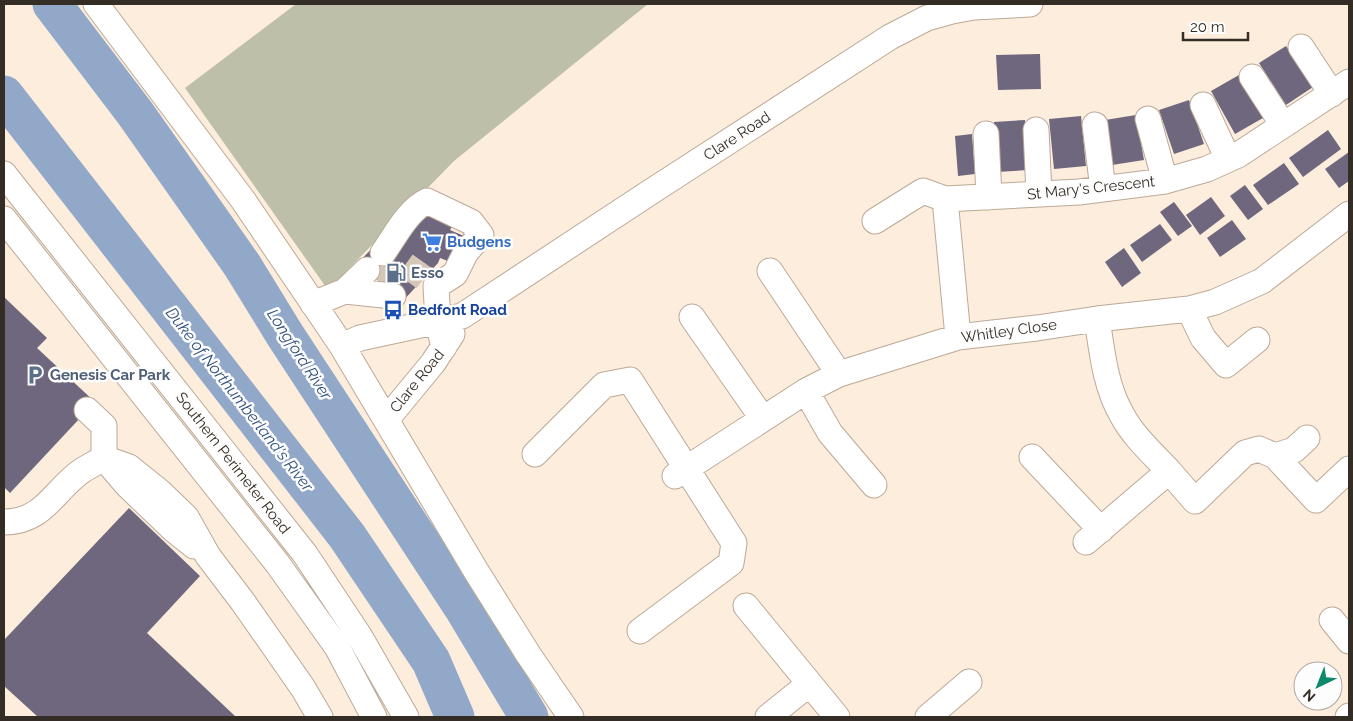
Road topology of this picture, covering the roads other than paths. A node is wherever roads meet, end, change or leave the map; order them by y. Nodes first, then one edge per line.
1 (96, 4) edge
2 (1030, 4) edge
3 (1301, 47) dead end
4 (1252, 77) dead end
5 (1340, 88) edge
6 (1203, 105) dead end
7 (1148, 119) dead end
8 (1095, 125) dead end
9 (1283, 126) junction
10 (1036, 130) dead end
11 (986, 134) dead end
12 (1228, 159) junction
13 (4, 174) edge
14 (1165, 181) junction
15 (1103, 189) junction
16 (1040, 194) junction
17 (989, 197) junction
18 (945, 199) junction
19 (1349, 214) edge
20 (4, 218) edge
21 (875, 221) dead end
22 (770, 271) dead end
23 (314, 304) junction
24 (1189, 309) junction
25 (462, 316) junction
26 (692, 317) dead end
27 (1097, 319) junction
28 (438, 322) junction
29 (958, 337) junction
30 (1257, 340) dead end
31 (342, 346) junction
32 (444, 347) junction
33 (839, 374) junction
34 (806, 391) junction
35 (87, 410) dead end
36 (763, 419) junction
37 (386, 420) junction
38 (1307, 438) dead end
39 (536, 454) dead end
40 (1032, 456) dead end
41 (1275, 456) junction
42 (104, 458) junction
43 (1349, 469) edge
44 (1168, 471) junction
45 (681, 473) junction
46 (874, 485) dead end
47 (8, 522) edge
48 (746, 606) dead end
49 (1332, 620) dead end
50 (640, 631) dead end
51 (1349, 641) edge
52 (969, 682) dead end
53 (809, 684) junction
54 (320, 717) edge
55 (374, 717) edge
56 (406, 717) edge
57 (571, 717) edge
58 (768, 717) edge
59 (837, 717) edge
60 (928, 717) edge

1 - 23 street
2 - 25 street, Clare Road
3 - 5 street
4 - 9 street
5 - 9 street, St Mary's Crescent
6 - 12 street
7 - 14 street
8 - 15 street
9 - 12 street, St Mary's Crescent
10 - 16 street
11 - 17 street
12 - 14 street, St Mary's Crescent
13 - 56 street, Southern Perimeter Road
14 - 15 street, St Mary's Crescent
15 - 16 street, St Mary's Crescent
16 - 17 street, St Mary's Crescent
17 - 18 street, St Mary's Crescent
18 - 21 street, St Mary's Crescent
18 - 29 street
19 - 24 street, Whitley Close
20 - 55 street, Southern Perimeter Road
22 - 33 street
23 - 28 street
23 - 31 street
24 - 27 street, Whitley Close
24 - 30 street
25 - 28 street, Clare Road
25 - 32 street, Clare Road
26 - 36 street
27 - 29 street, Whitley Close
27 - 44 street
28 - 31 street, Clare Road
28 - 32 street
29 - 33 street, Whitley Close
31 - 37 street
32 - 37 street, Clare Road
33 - 34 street, Whitley Close
34 - 36 street, Whitley Close
34 - 46 street
35 - 42 street
36 - 45 street, Whitley Close
37 - 57 street
38 - 41 street
39 - 45 street
40 - 44 street
41 - 43 street
41 - 44 street
42 - 47 street
42 - 54 street
45 - 50 street
48 - 53 street
49 - 51 street
52 - 60 street
53 - 58 street
53 - 59 street

